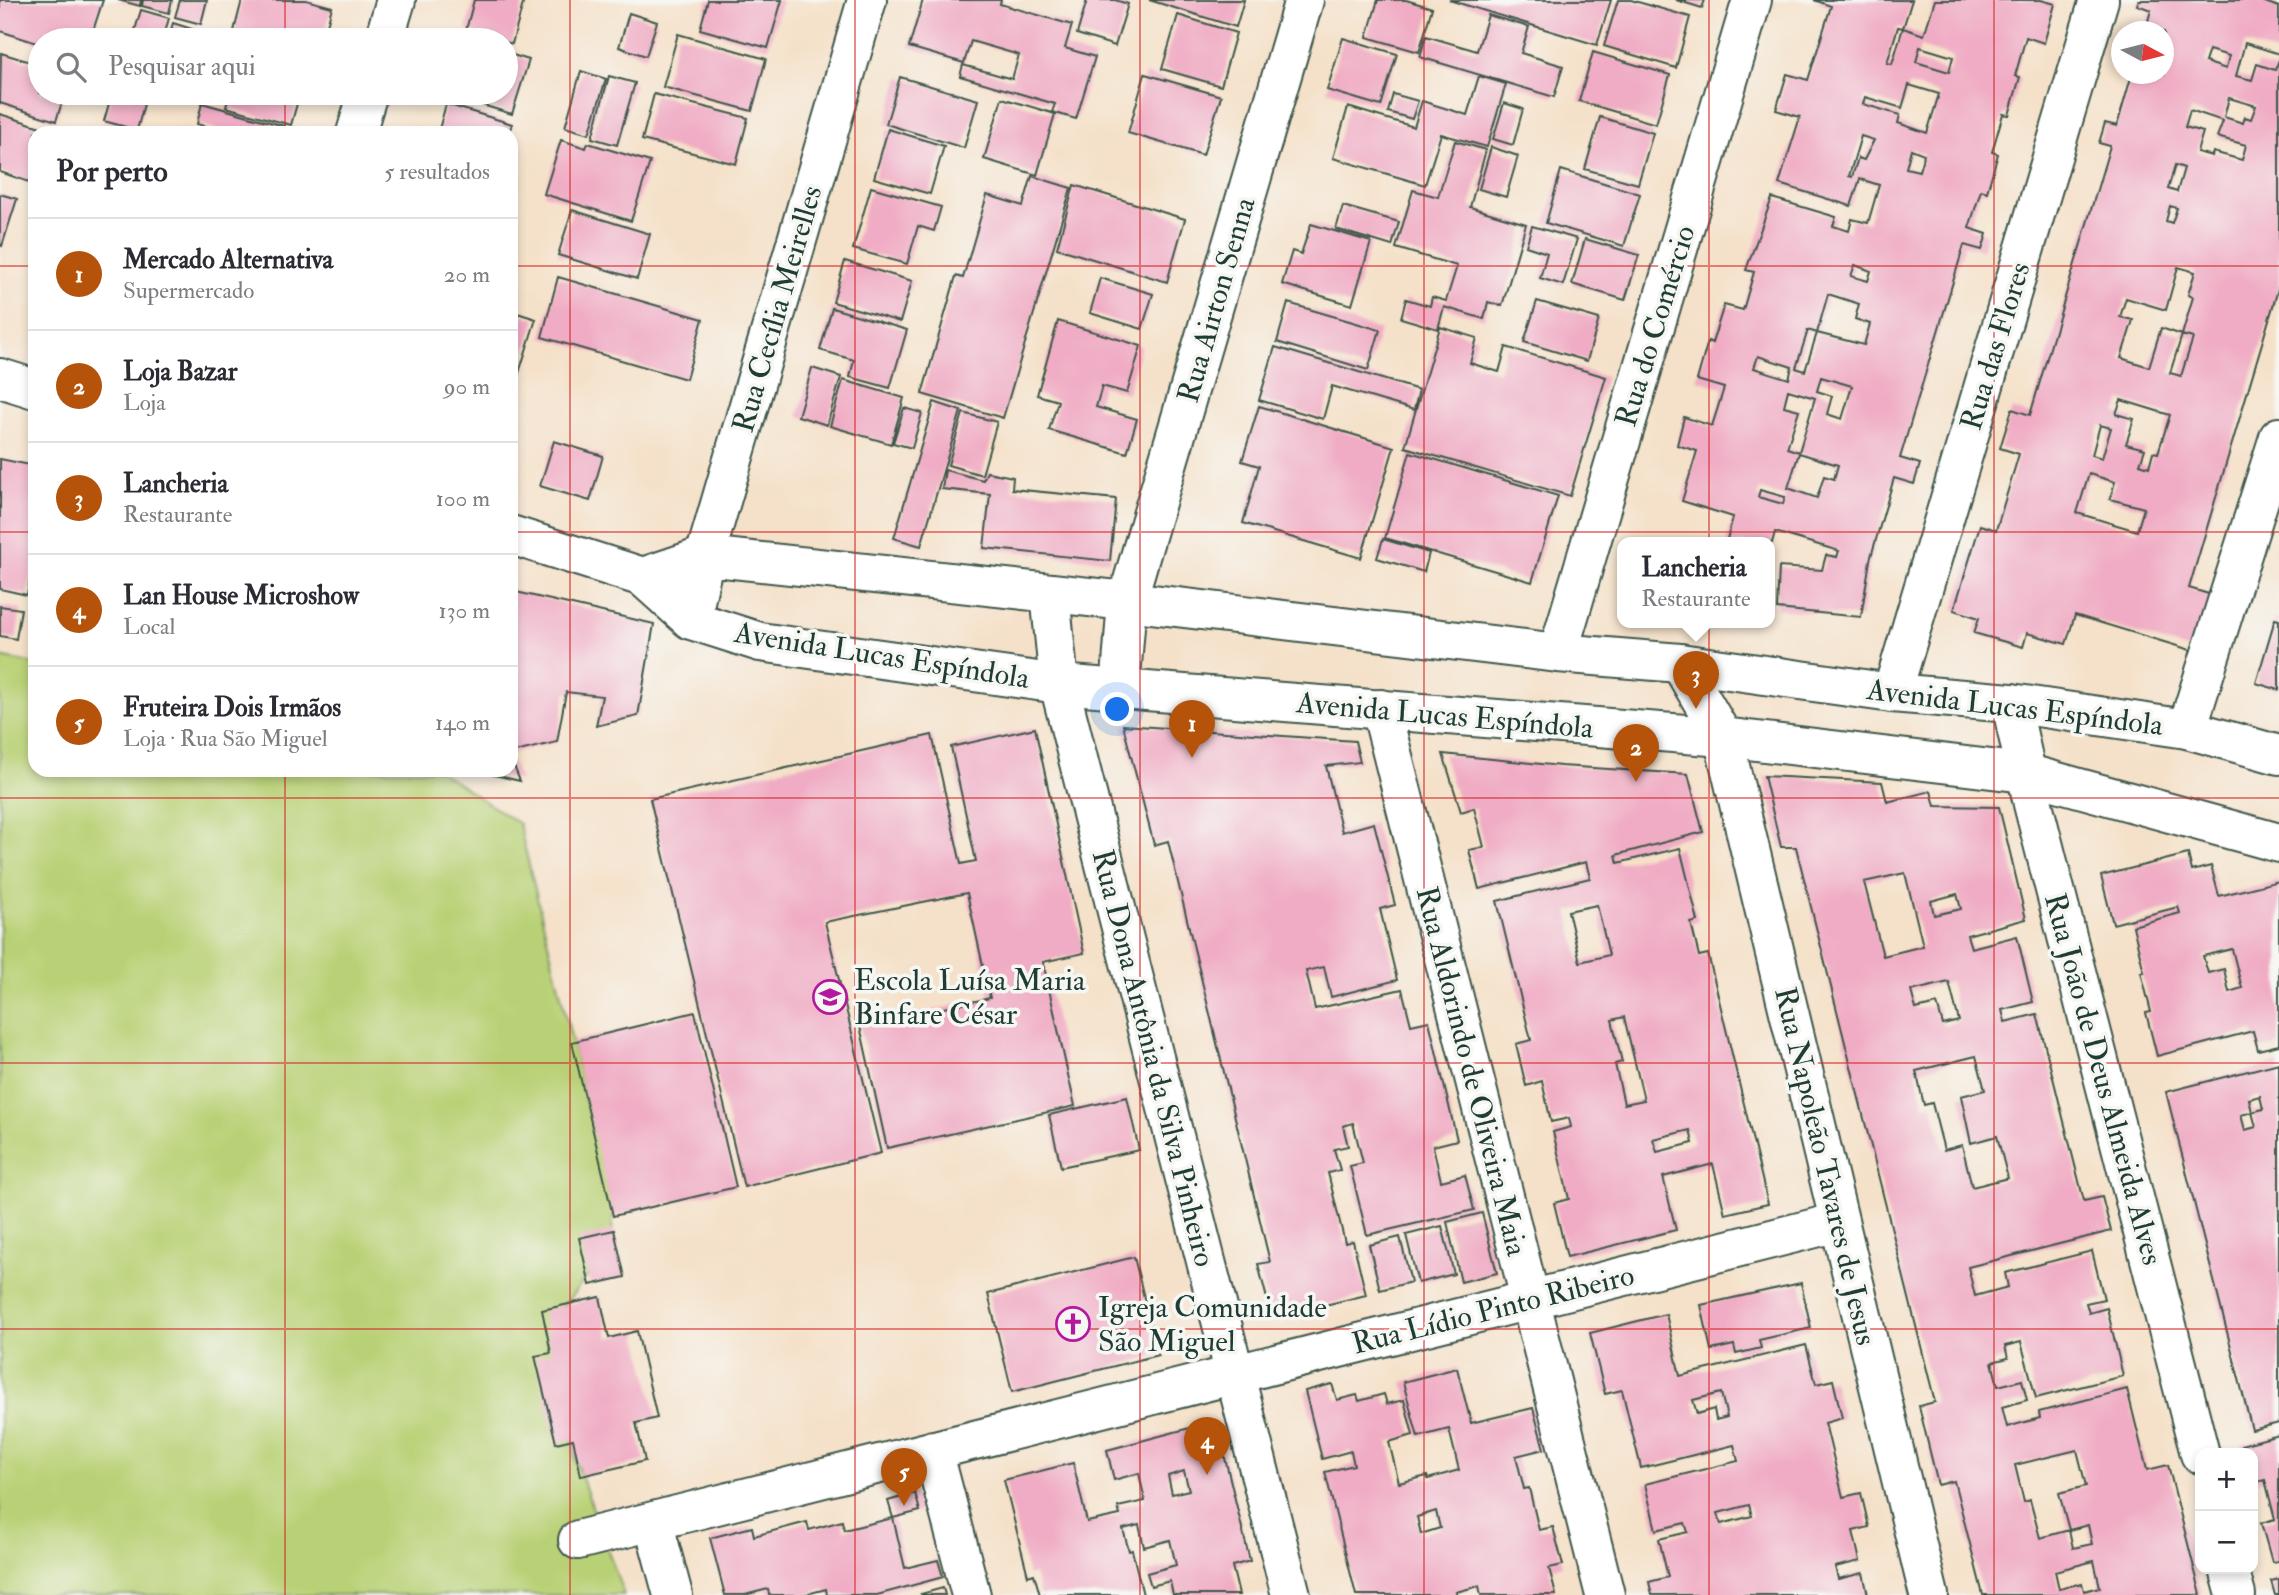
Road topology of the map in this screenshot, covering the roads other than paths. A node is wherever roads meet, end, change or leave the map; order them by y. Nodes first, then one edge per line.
1 (396, 0) edge
2 (867, 0) edge
3 (1304, 0) edge
4 (1752, 0) edge
5 (2099, 0) edge
6 (388, 28) edge
7 (364, 105) edge
8 (358, 126) edge
9 (0, 379) edge
10 (28, 387) edge
11 (2279, 437) edge
12 (518, 537) edge
13 (705, 556) junction
14 (643, 577) junction
15 (1049, 593) junction
16 (1127, 601) junction
17 (691, 620) junction
18 (1558, 653) junction
19 (1680, 663) junction
20 (1059, 684) junction
21 (1121, 690) junction
22 (1892, 693) junction
23 (2011, 703) junction
24 (1381, 709) junction
25 (2187, 729) junction
26 (1723, 737) junction
27 (2279, 755) edge
28 (2025, 773) junction
29 (2279, 843) edge
30 (1839, 1222) junction
31 (1530, 1300) junction
32 (1234, 1374) junction
33 (2198, 1448) edge
34 (933, 1450) junction
35 (653, 1521) junction
36 (578, 1540) dead end
37 (2230, 1574) edge
38 (673, 1595) edge
39 (971, 1595) edge
40 (1291, 1595) edge
41 (1605, 1595) edge
42 (1929, 1595) edge
43 (2236, 1595) edge

1 - 6 street
2 - 13 street, Rua Cecília Meirelles
3 - 16 street, Rua Airton Senna
4 - 18 street, Rua do Comércio
5 - 22 street, Rua das Flores
7 - 8 street
9 - 10 street
11 - 25 street
12 - 14 street
13 - 14 street
13 - 15 street, Avenida Lucas Espíndola
13 - 17 street, Rua Cecília Meirelles
14 - 17 street
15 - 16 street, Avenida Lucas Espíndola
15 - 20 street, Rua Dona Antônia da Silva Pinheiro
16 - 18 street, Avenida Lucas Espíndola
16 - 21 street, Rua Airton Senna
17 - 20 street, Avenida Lucas Espíndola
18 - 19 street, Avenida Lucas Espíndola
19 - 22 street, Avenida Lucas Espíndola
19 - 26 street, Rua Napoleão Tavares de Jesus
20 - 21 street, Avenida Lucas Espíndola
20 - 32 street, Rua Dona Antônia da Silva Pinheiro
21 - 24 street, Avenida Lucas Espíndola
22 - 23 street, Avenida Lucas Espíndola
23 - 25 street, Avenida Lucas Espíndola
23 - 28 street, Rua João de Deus Almeida Alves
24 - 26 street, Avenida Lucas Espíndola
24 - 31 street, Rua Aldorindo de Oliveira Maia
25 - 27 street, Avenida Lucas Espíndola
26 - 28 street, Avenida Lucas Espíndola
26 - 30 street, Rua Napoleão Tavares de Jesus
28 - 29 street, Avenida Lucas Espíndola
28 - 33 street, Rua João de Deus Almeida Alves
30 - 31 street, Rua Lídio Pinto Ribeiro
30 - 42 street, Rua Napoleão Tavares de Jesus
31 - 32 street, Rua Lídio Pinto Ribeiro
31 - 41 street, Rua Aldorindo de Oliveira Maia
32 - 34 street, Rua Lídio Pinto Ribeiro
32 - 40 street, Rua Dona Antônia da Silva Pinheiro
34 - 35 street, Rua Lídio Pinto Ribeiro
34 - 39 street
35 - 36 street, Rua Lídio Pinto Ribeiro
35 - 38 street
37 - 43 street

